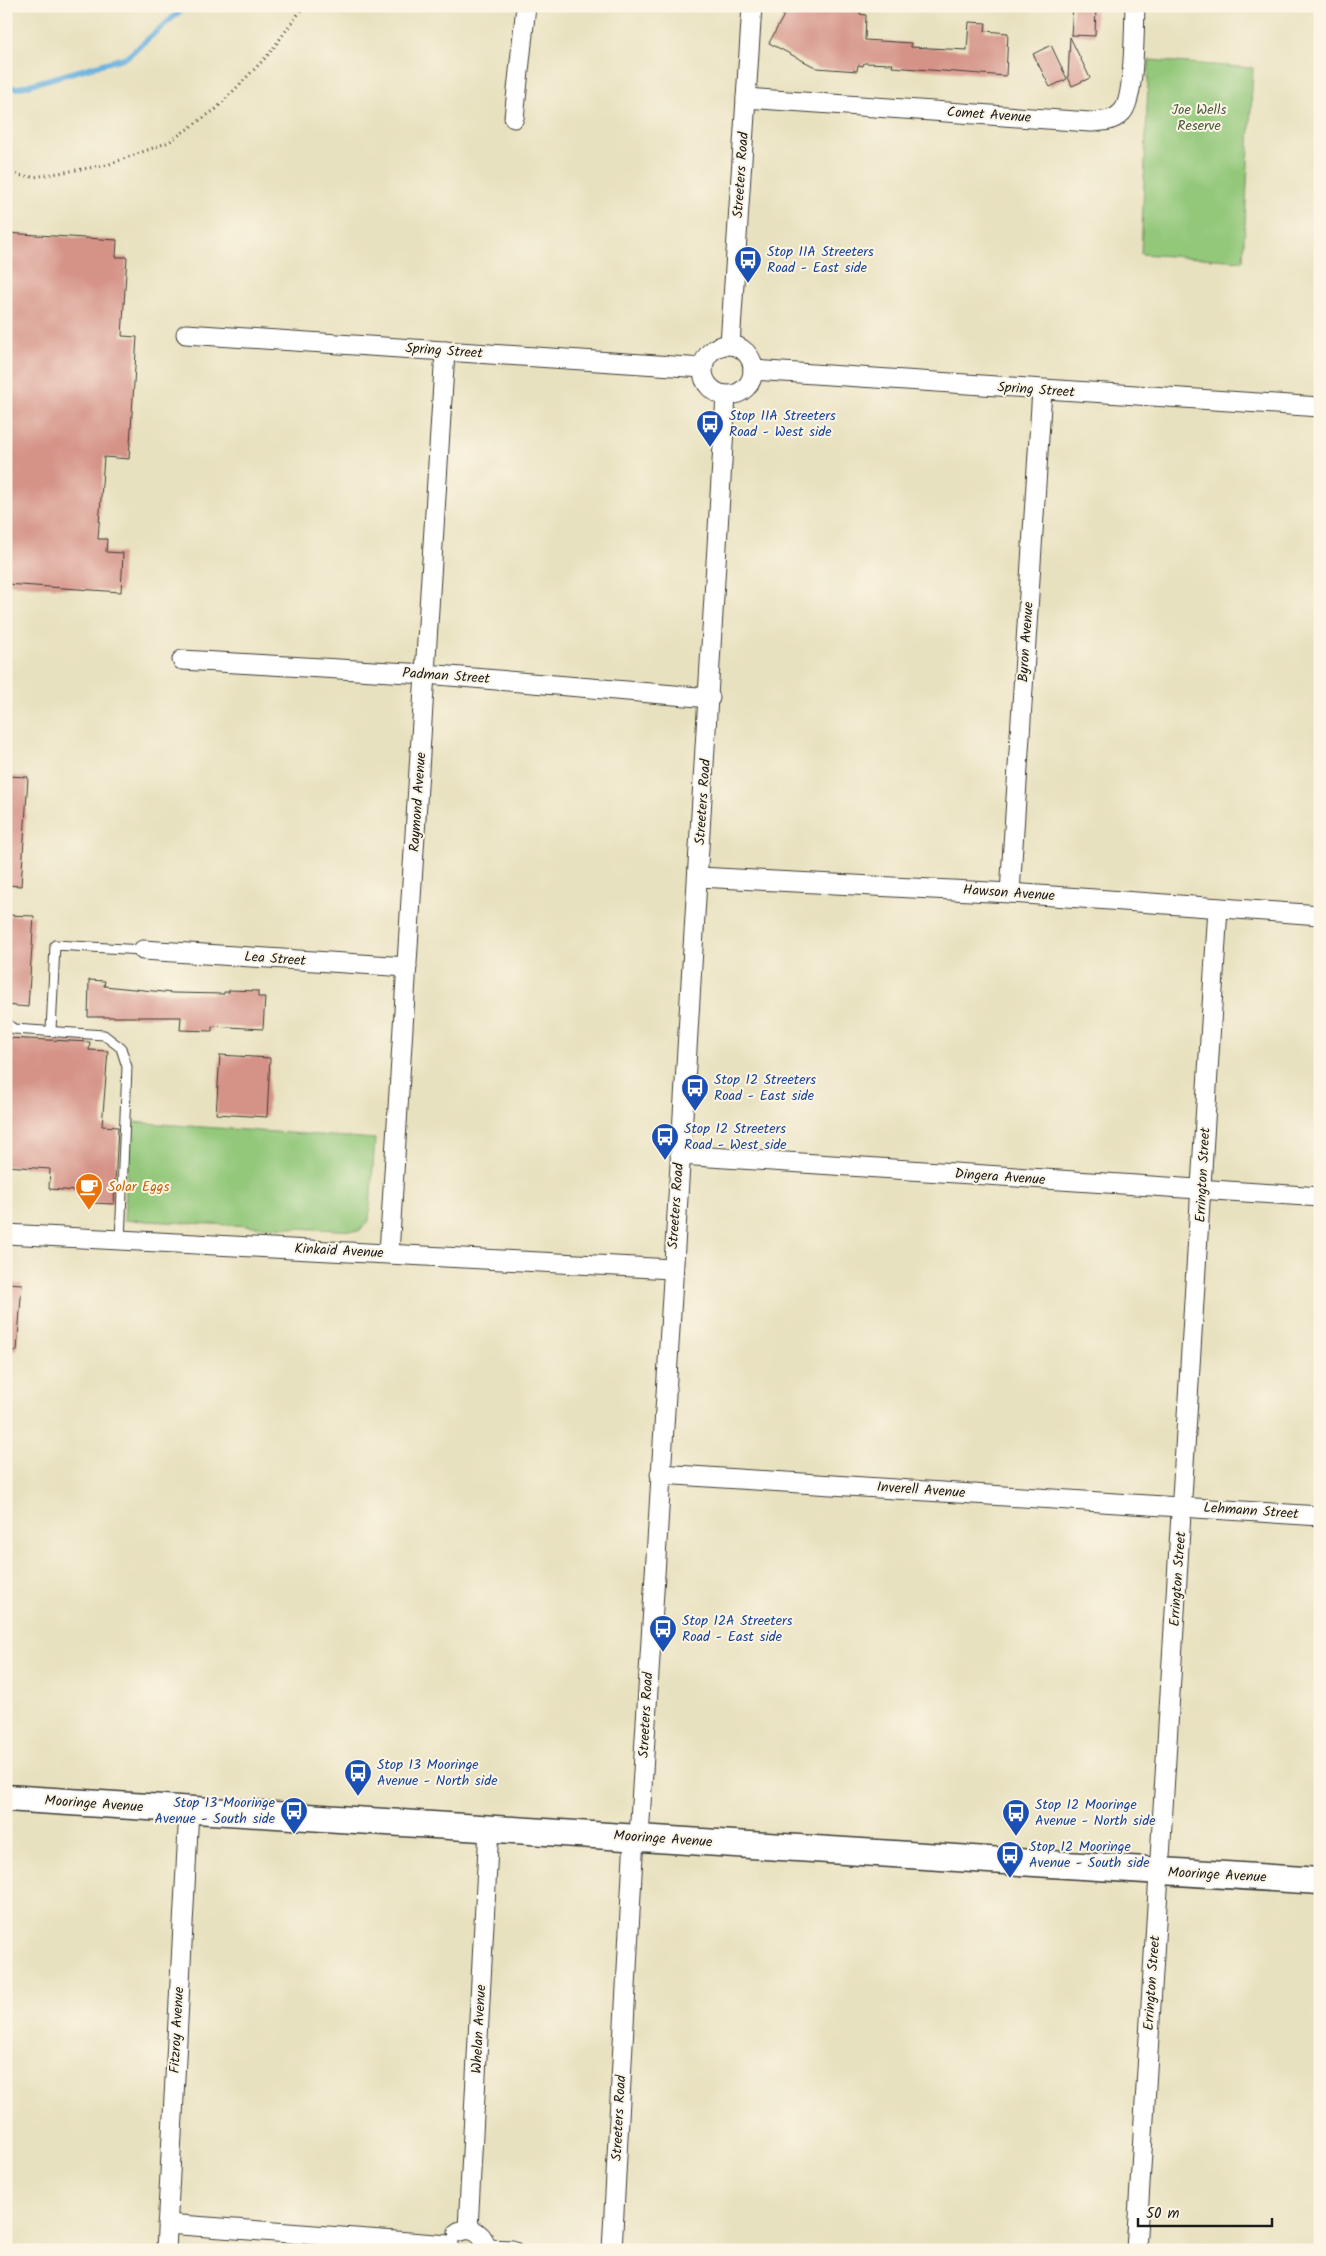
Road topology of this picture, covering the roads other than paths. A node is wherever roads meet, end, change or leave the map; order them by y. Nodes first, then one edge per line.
1 (526, 6) edge
2 (752, 6) edge
3 (1135, 6) edge
4 (746, 98) junction
5 (514, 118) dead end
6 (186, 334) dead end
7 (730, 344) junction
8 (445, 351) junction
9 (703, 368) junction
10 (753, 370) junction
11 (1042, 390) junction
12 (726, 395) junction
13 (1320, 407) edge
14 (182, 660) dead end
15 (426, 674) junction
16 (710, 698) junction
17 (699, 877) junction
18 (1010, 893) junction
19 (1218, 908) junction
20 (1320, 916) edge
21 (143, 950) joint
22 (407, 967) junction
23 (6, 1023) edge
24 (51, 1031) junction
25 (680, 1155) junction
26 (1202, 1190) junction
27 (1320, 1197) edge
28 (6, 1234) edge
29 (120, 1241) junction
30 (389, 1253) junction
31 (672, 1269) junction
32 (660, 1474) junction
33 (1182, 1507) junction
34 (1320, 1516) edge
35 (6, 1798) edge
36 (189, 1810) junction
37 (489, 1828) junction
38 (636, 1837) junction
39 (1159, 1871) junction
40 (1320, 1881) edge
41 (167, 2224) junction
42 (468, 2229) junction
43 (449, 2248) edge
44 (486, 2249) edge
45 (166, 2250) edge
46 (512, 2250) edge
47 (612, 2250) edge
48 (1136, 2250) edge

1 - 5 street
2 - 4 street, Streeters Road
3 - 4 street, Comet Avenue
4 - 7 street, Streeters Road
6 - 8 street, Spring Street
7 - 9 street
7 - 10 street
8 - 9 street, Spring Street
8 - 15 street, Raymond Avenue
9 - 12 street
10 - 11 street, Spring Street
10 - 12 street
11 - 13 street, Spring Street
11 - 18 street, Byron Avenue
12 - 16 street, Streeters Road
14 - 15 street, Padman Street
15 - 16 street, Padman Street
15 - 22 street, Raymond Avenue
16 - 17 street, Streeters Road
17 - 18 street, Hawson Avenue
17 - 25 street, Streeters Road
18 - 19 street, Hawson Avenue
19 - 20 street, Hawson Avenue
19 - 26 street, Errington Street
21 - 22 street, Lea Street
21 - 24 lane
22 - 30 street, Raymond Avenue
23 - 24 lane
24 - 29 lane
25 - 26 street, Dingera Avenue
25 - 31 street, Streeters Road
26 - 27 street, Dingera Avenue
26 - 33 street, Errington Street
28 - 29 street, Kinkaid Avenue
29 - 30 street, Kinkaid Avenue
30 - 31 street, Kinkaid Avenue
31 - 32 street, Streeters Road
32 - 33 street, Inverell Avenue
32 - 38 street, Streeters Road
33 - 34 street, Lehmann Street
33 - 39 street, Errington Street
35 - 36 street, Mooringe Avenue
36 - 37 street, Mooringe Avenue
36 - 41 street, Fitzroy Avenue
37 - 38 street, Mooringe Avenue
37 - 42 street, Whelan Avenue
38 - 39 street, Mooringe Avenue
38 - 47 street, Streeters Road
39 - 40 street, Mooringe Avenue
39 - 48 street, Errington Street
41 - 43 street
41 - 45 street, Fitzroy Avenue
42 - 43 street
42 - 44 street
44 - 46 street

